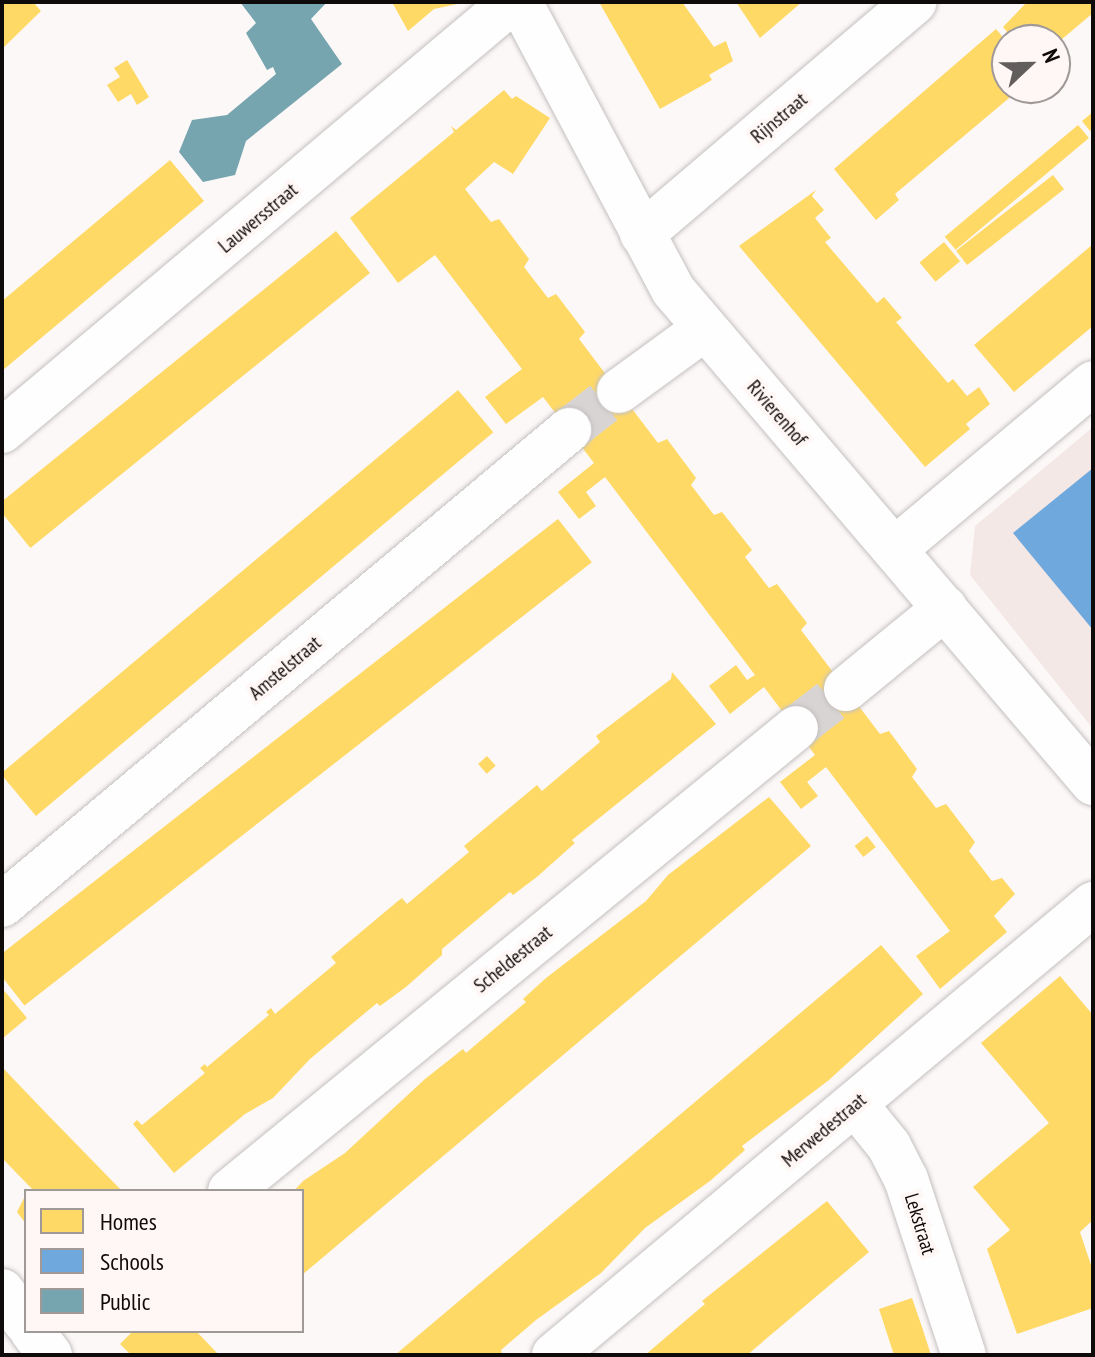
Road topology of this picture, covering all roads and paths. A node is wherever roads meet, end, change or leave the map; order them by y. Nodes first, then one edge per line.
1 (512, 2) edge
2 (520, 2) edge
3 (915, 2) edge
4 (642, 234) junction
5 (704, 329) junction
6 (1093, 383) edge
7 (619, 391) tunnel mouth
8 (569, 430) tunnel mouth
9 (2, 431) edge
10 (896, 548) junction
11 (945, 608) junction
12 (846, 689) tunnel mouth
13 (796, 728) tunnel mouth
14 (1093, 783) edge
15 (1093, 904) edge
16 (2, 905) edge
17 (855, 1104) junction
18 (232, 1189) edge
19 (2, 1291) edge
20 (24, 1316) edge
21 (554, 1355) edge
22 (964, 1355) edge

1 - 9 street, Lauwersstraat
2 - 4 street, Rivierenhof
3 - 4 street, Rijnstraat
4 - 5 street, Rivierenhof
5 - 7 street
5 - 10 street, Rivierenhof
6 - 10 street
8 - 16 street, Amstelstraat
10 - 11 street, Rivierenhof
11 - 12 street
11 - 14 street, Rivierenhof
13 - 18 street, Scheldestraat
15 - 17 street, Merwedestraat
17 - 21 street, Merwedestraat
17 - 22 street, Lekstraat
19 - 20 street

